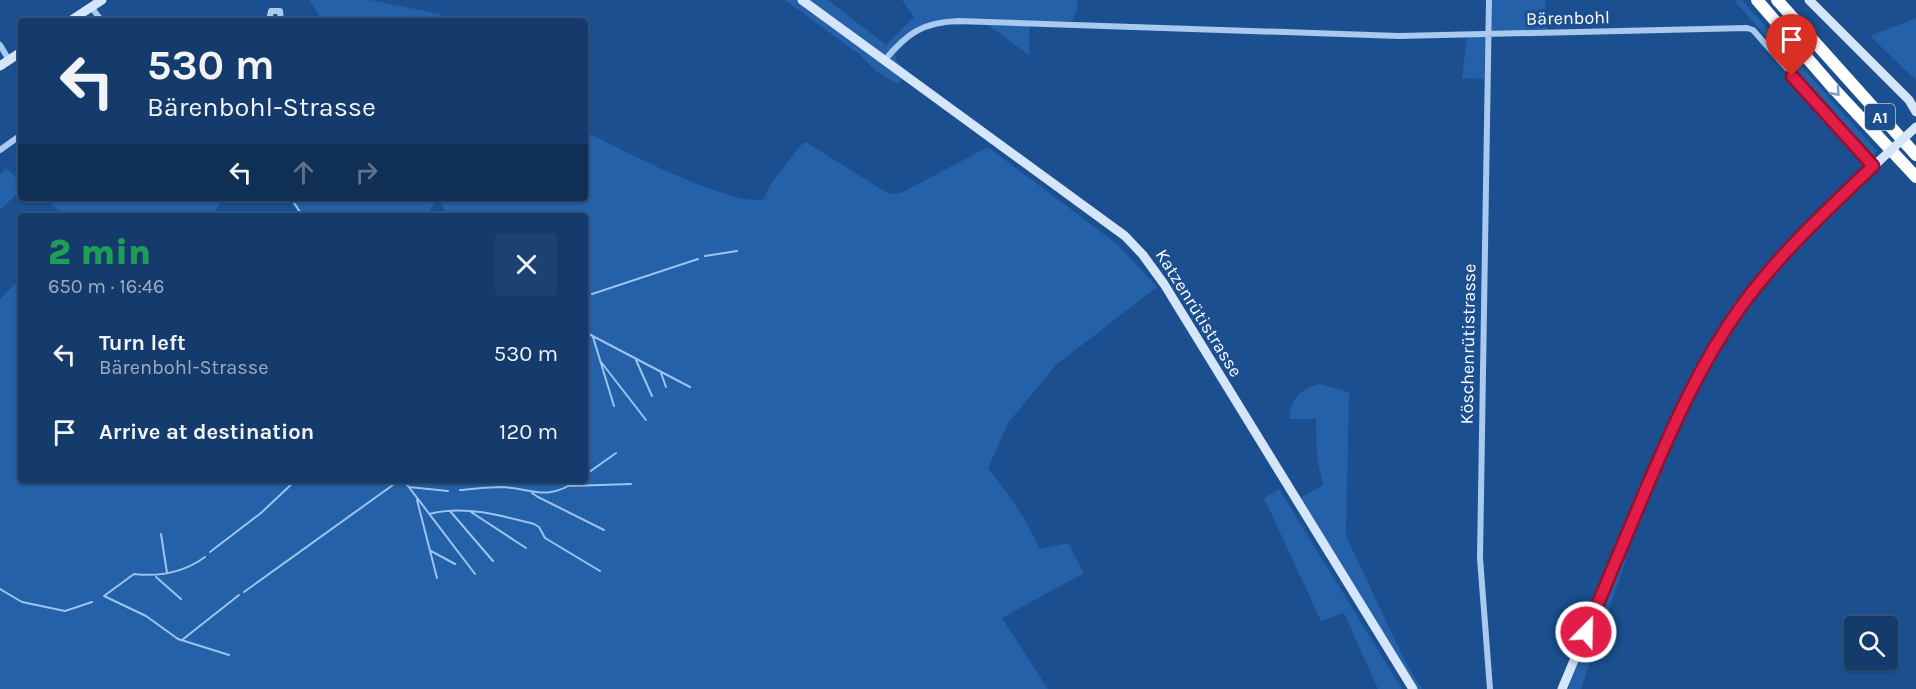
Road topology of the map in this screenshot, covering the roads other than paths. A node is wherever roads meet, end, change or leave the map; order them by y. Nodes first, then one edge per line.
1 (102, 0) edge
2 (802, 0) edge
3 (1489, 0) edge
4 (1756, 0) edge
5 (1777, 0) edge
6 (1809, 0) edge
7 (91, 8) junction
8 (75, 18) edge
9 (99, 18) edge
10 (270, 18) edge
11 (281, 18) edge
12 (1489, 34) junction
13 (0, 45) edge
14 (18, 54) edge
15 (884, 61) junction
16 (4, 63) edge
17 (1916, 111) edge
18 (1916, 127) edge
19 (18, 137) edge
20 (0, 150) edge
21 (1916, 155) edge
22 (1876, 164) junction
23 (1916, 177) edge
24 (1413, 689) edge
25 (1490, 689) edge
26 (1562, 689) edge

1 - 7 street
2 - 15 street, Katzenrütistrasse
3 - 12 street, Köschenrütistrasse
4 -> 23 highway, A1
5 - 21 highway, A1
6 - 17 street
7 - 8 street
7 - 9 street
10 - 11 street
12 - 15 street, Bärenbohl
12 - 22 street, Bärenbohl
12 - 25 street, Köschenrütistrasse
13 - 16 street
14 - 16 street
15 - 24 street, Katzenrütistrasse
18 - 22 street, bridge
19 - 20 street
22 - 26 street

